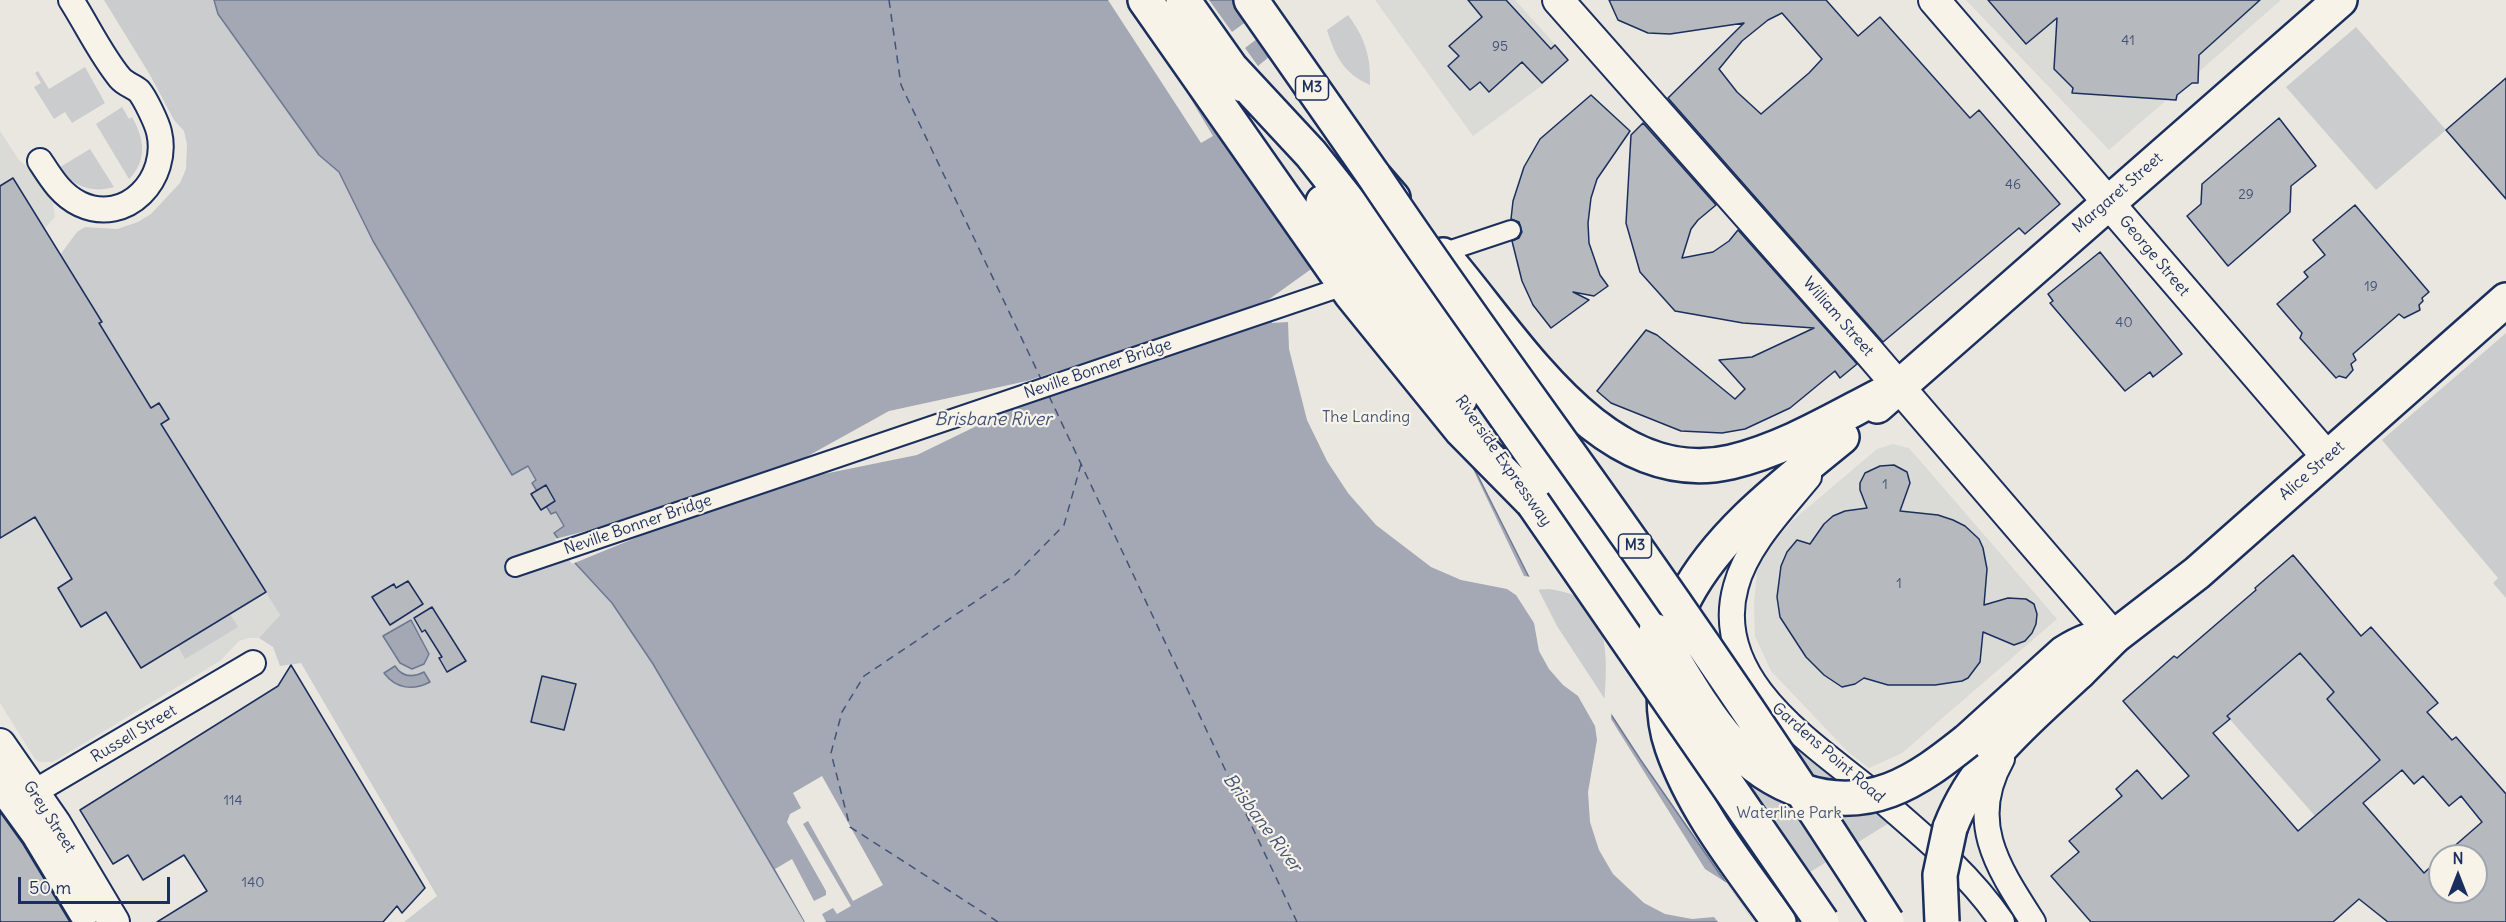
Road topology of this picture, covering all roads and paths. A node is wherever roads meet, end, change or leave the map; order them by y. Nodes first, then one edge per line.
1 (70, 0) edge
2 (1145, 0) edge
3 (1183, 0) edge
4 (1251, 0) edge
5 (1558, 0) edge
6 (1934, 0) edge
7 (2340, 0) edge
8 (89, 15) edge
9 (1231, 68) junction
10 (40, 161) dead end
11 (1374, 176) junction
12 (2108, 202) junction
13 (1511, 230) dead end
14 (2506, 300) edge
15 (1897, 387) junction
16 (1842, 437) junction
17 (2328, 458) junction
18 (1533, 503) junction
19 (515, 567) dead end
20 (2114, 637) junction
21 (253, 663) dead end
22 (2079, 672) junction
23 (0, 744) edge
24 (16, 793) edge
25 (90, 922) edge
26 (114, 922) edge
27 (1779, 922) edge
28 (1822, 922) edge
29 (1887, 922) edge
30 (1942, 922) edge
31 (2002, 922) edge
32 (2033, 922) edge

1 - 8 street
2 - 18 main road, M3
3 - 9 main road, Riverside Expressway / M3
4 - 11 main road, M3
5 - 15 street, William Street
6 - 12 street, George Street
7 - 12 main road, Margaret Street
8 - 10 street
9 - 18 main road, Riverside Expressway / M3
9 - 20 main road, M3, bridge
11 - 15 main road, M3, bridge
11 - 29 main road, M3, bridge
12 - 15 main road, Margaret Street
12 - 17 street, George Street
13 - 19 street, Neville Bonner Bridge
14 - 17 main road, Alice Street
15 - 16 main road
15 - 20 street, William Street
16 - 27 main road
16 - 31 street, Gardens Point Road
17 - 20 main road, Alice Street
18 - 28 main road, Riverside Expressway / M3, bridge
20 - 22 main road, Alice Street
21 - 24 street, Russell Street
22 - 30 main road, Alice Street, bridge
22 - 32 street
23 - 24 street, Grey Street
24 - 25 street, Grey Street
24 - 26 street, Grey Street

